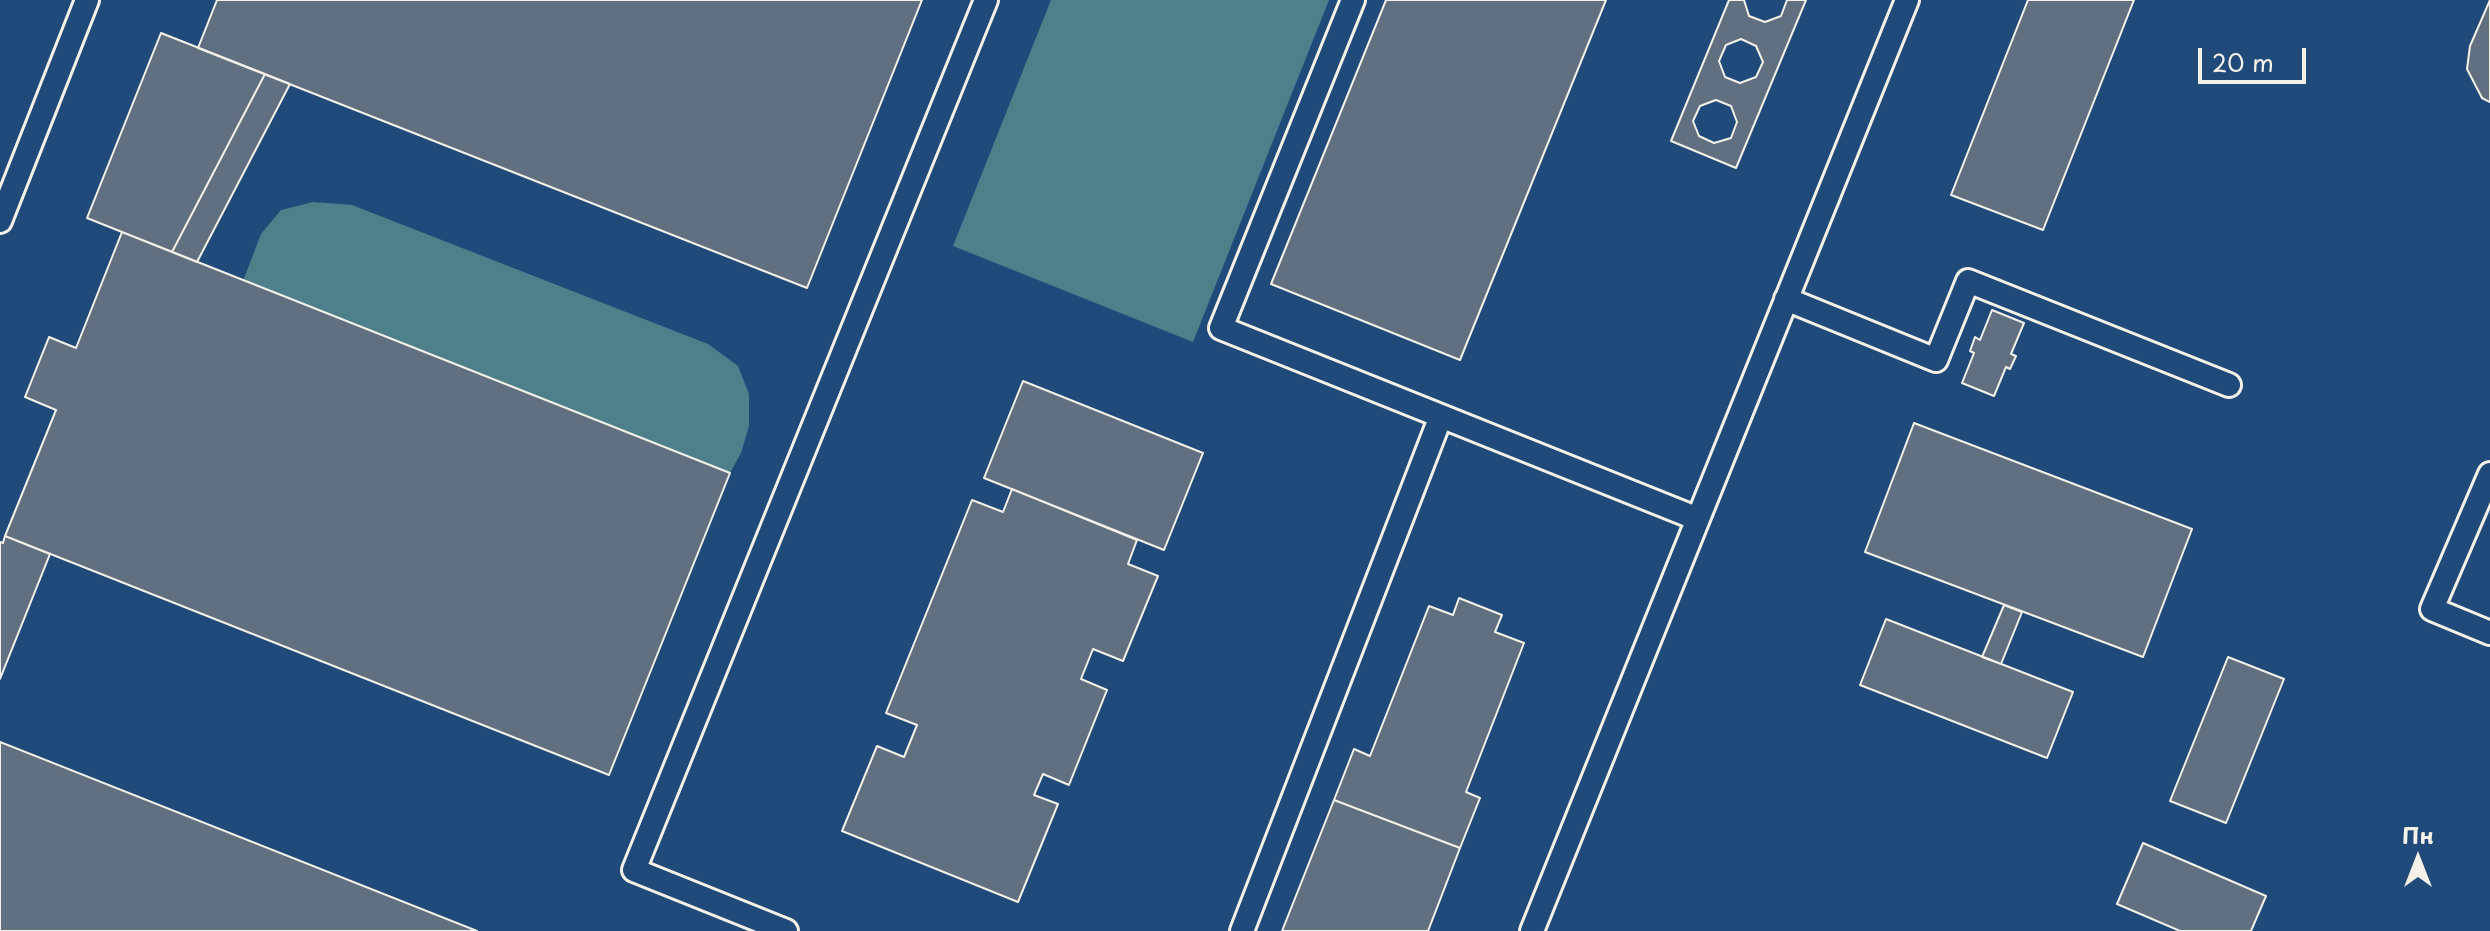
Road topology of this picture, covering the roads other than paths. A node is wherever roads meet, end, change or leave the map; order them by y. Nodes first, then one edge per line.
1 (87, 0) edge
2 (986, 0) edge
3 (1353, 0) edge
4 (1907, 0) edge
5 (0, 221) edge
6 (1786, 299) junction
7 (2229, 385) dead end
8 (1441, 416) junction
9 (2490, 474) edge
10 (1698, 519) junction
11 (2490, 633) edge
12 (786, 931) edge
13 (1242, 931) edge
14 (1532, 931) edge

1 - 5 lane
2 - 12 lane
3 - 8 lane
4 - 6 lane
6 - 7 lane
6 - 10 lane
8 - 10 lane
8 - 13 lane
9 - 11 lane
10 - 14 lane

